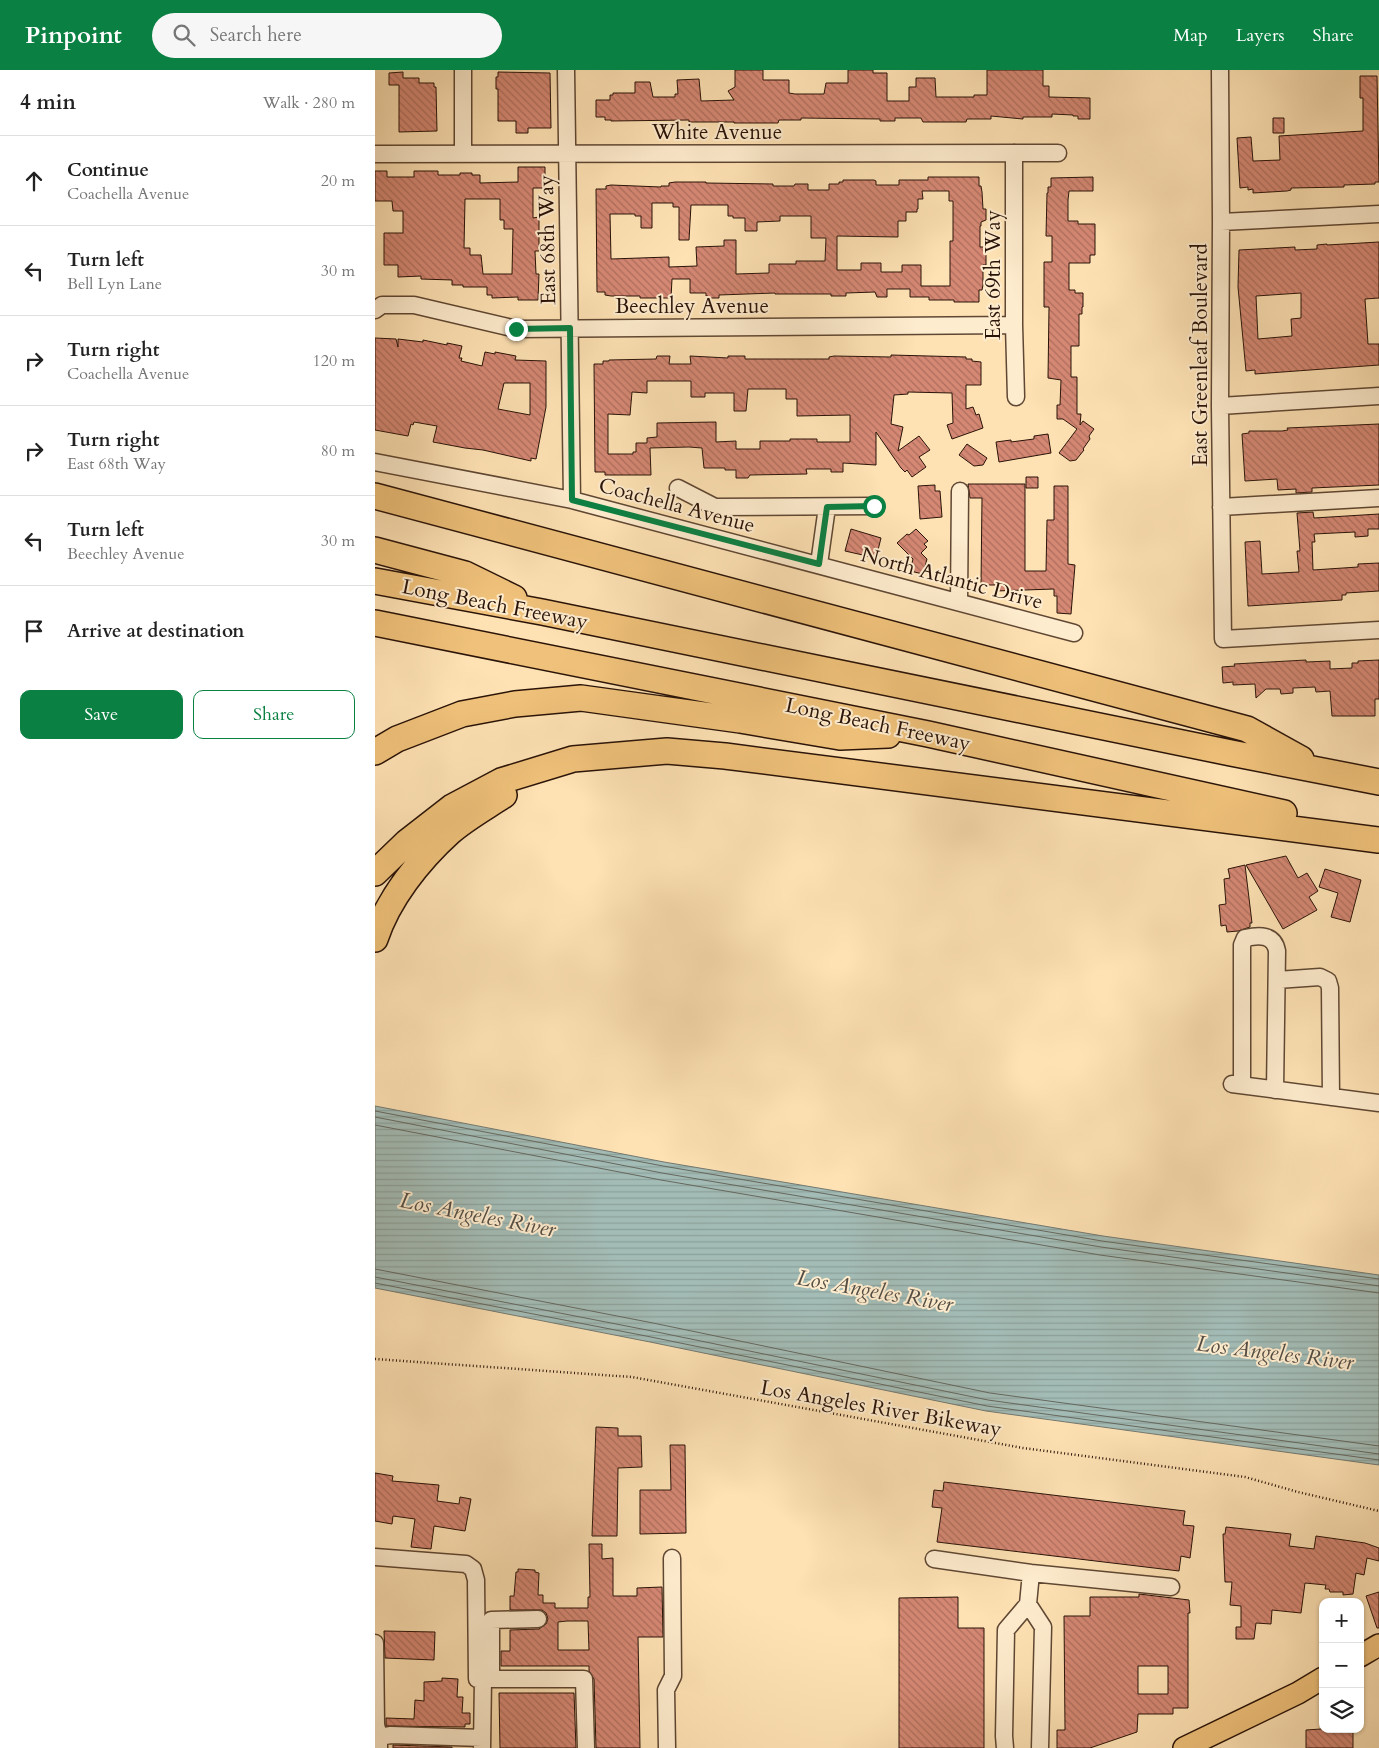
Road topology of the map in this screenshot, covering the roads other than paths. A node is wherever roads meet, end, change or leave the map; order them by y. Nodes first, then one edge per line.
1 (463, 70) edge
2 (566, 70) edge
3 (1220, 70) edge
4 (1014, 153) junction
5 (1058, 153) dead end
6 (375, 154) edge
7 (463, 154) junction
8 (567, 154) junction
9 (1379, 214) edge
10 (1221, 222) junction
11 (375, 310) edge
12 (1014, 325) junction
13 (570, 328) junction
14 (1379, 396) edge
15 (1016, 397) dead end
16 (1220, 406) junction
17 (375, 462) edge
18 (678, 488) dead end
19 (960, 491) dead end
20 (375, 496) edge
21 (1379, 498) edge
22 (572, 500) junction
23 (874, 506) dead end
24 (827, 507) junction
25 (1221, 507) junction
26 (375, 550) edge
27 (819, 564) junction
28 (375, 581) edge
29 (959, 602) junction
30 (542, 612) junction
31 (375, 623) edge
32 (1379, 630) edge
33 (1074, 633) dead end
34 (928, 734) junction
35 (375, 752) edge
36 (549, 766) junction
37 (1318, 769) junction
38 (1379, 782) edge
39 (1379, 834) edge
40 (1379, 840) edge
41 (375, 873) edge
42 (375, 939) edge
43 (1277, 980) junction
44 (1275, 1090) junction
45 (1331, 1097) junction
46 (1379, 1103) edge
47 (375, 1557) edge
48 (672, 1558) dead end
49 (934, 1559) dead end
50 (1031, 1573) junction
51 (1171, 1587) dead end
52 (1029, 1604) junction
53 (538, 1619) dead end
54 (375, 1643) edge
55 (1379, 1644) edge
56 (1364, 1653) edge
57 (487, 1679) junction
58 (1319, 1680) edge
59 (376, 1686) edge
60 (379, 1742) edge
61 (482, 1743) edge
62 (586, 1748) edge
63 (667, 1748) edge
64 (1005, 1748) edge
65 (1040, 1748) edge
66 (1184, 1748) edge

1 - 7 street
2 - 8 street, East 68th Way
3 - 10 street, East Greenleaf Boulevard
4 - 5 street, White Avenue
4 - 8 street, White Avenue
4 - 12 street, East 69th Way
6 - 7 street, White Avenue
7 - 8 street, White Avenue
8 - 13 street, East 68th Way
9 - 10 street
10 - 16 street, East Greenleaf Boulevard
11 - 13 street, Beechley Avenue
12 - 13 street, Beechley Avenue
12 - 15 street, East 69th Way
13 - 22 street, East 68th Way
14 - 16 street
16 - 25 street, East Greenleaf Boulevard
17 - 22 street, Coachella Avenue
18 - 24 street, Coachella Avenue
19 - 29 street
20 - 37 highway
21 - 25 street
22 - 27 street, Coachella Avenue
23 - 24 street, Coachella Avenue
24 - 27 street
25 - 32 street, East Greenleaf Boulevard
26 - 30 highway
27 - 29 street, North Atlantic Drive
28 - 30 highway, Long Beach Freeway
29 - 33 street, North Atlantic Drive
30 - 37 highway, Long Beach Freeway
31 - 34 highway, Long Beach Freeway
34 - 35 highway
34 - 39 highway, Long Beach Freeway
36 - 40 highway
36 - 41 highway
36 - 42 highway
37 - 38 highway, Long Beach Freeway
43 - 44 street
43 - 44 street
43 - 45 street
44 - 45 street
45 - 46 street
47 - 57 street
48 - 63 street
49 - 50 street
50 - 51 street
50 - 52 street
52 - 64 street
52 - 65 street
53 - 57 street
54 - 59 street
55 - 56 main road
57 - 61 street
57 - 62 street
58 - 66 main road
59 - 60 street
60 - 61 street

